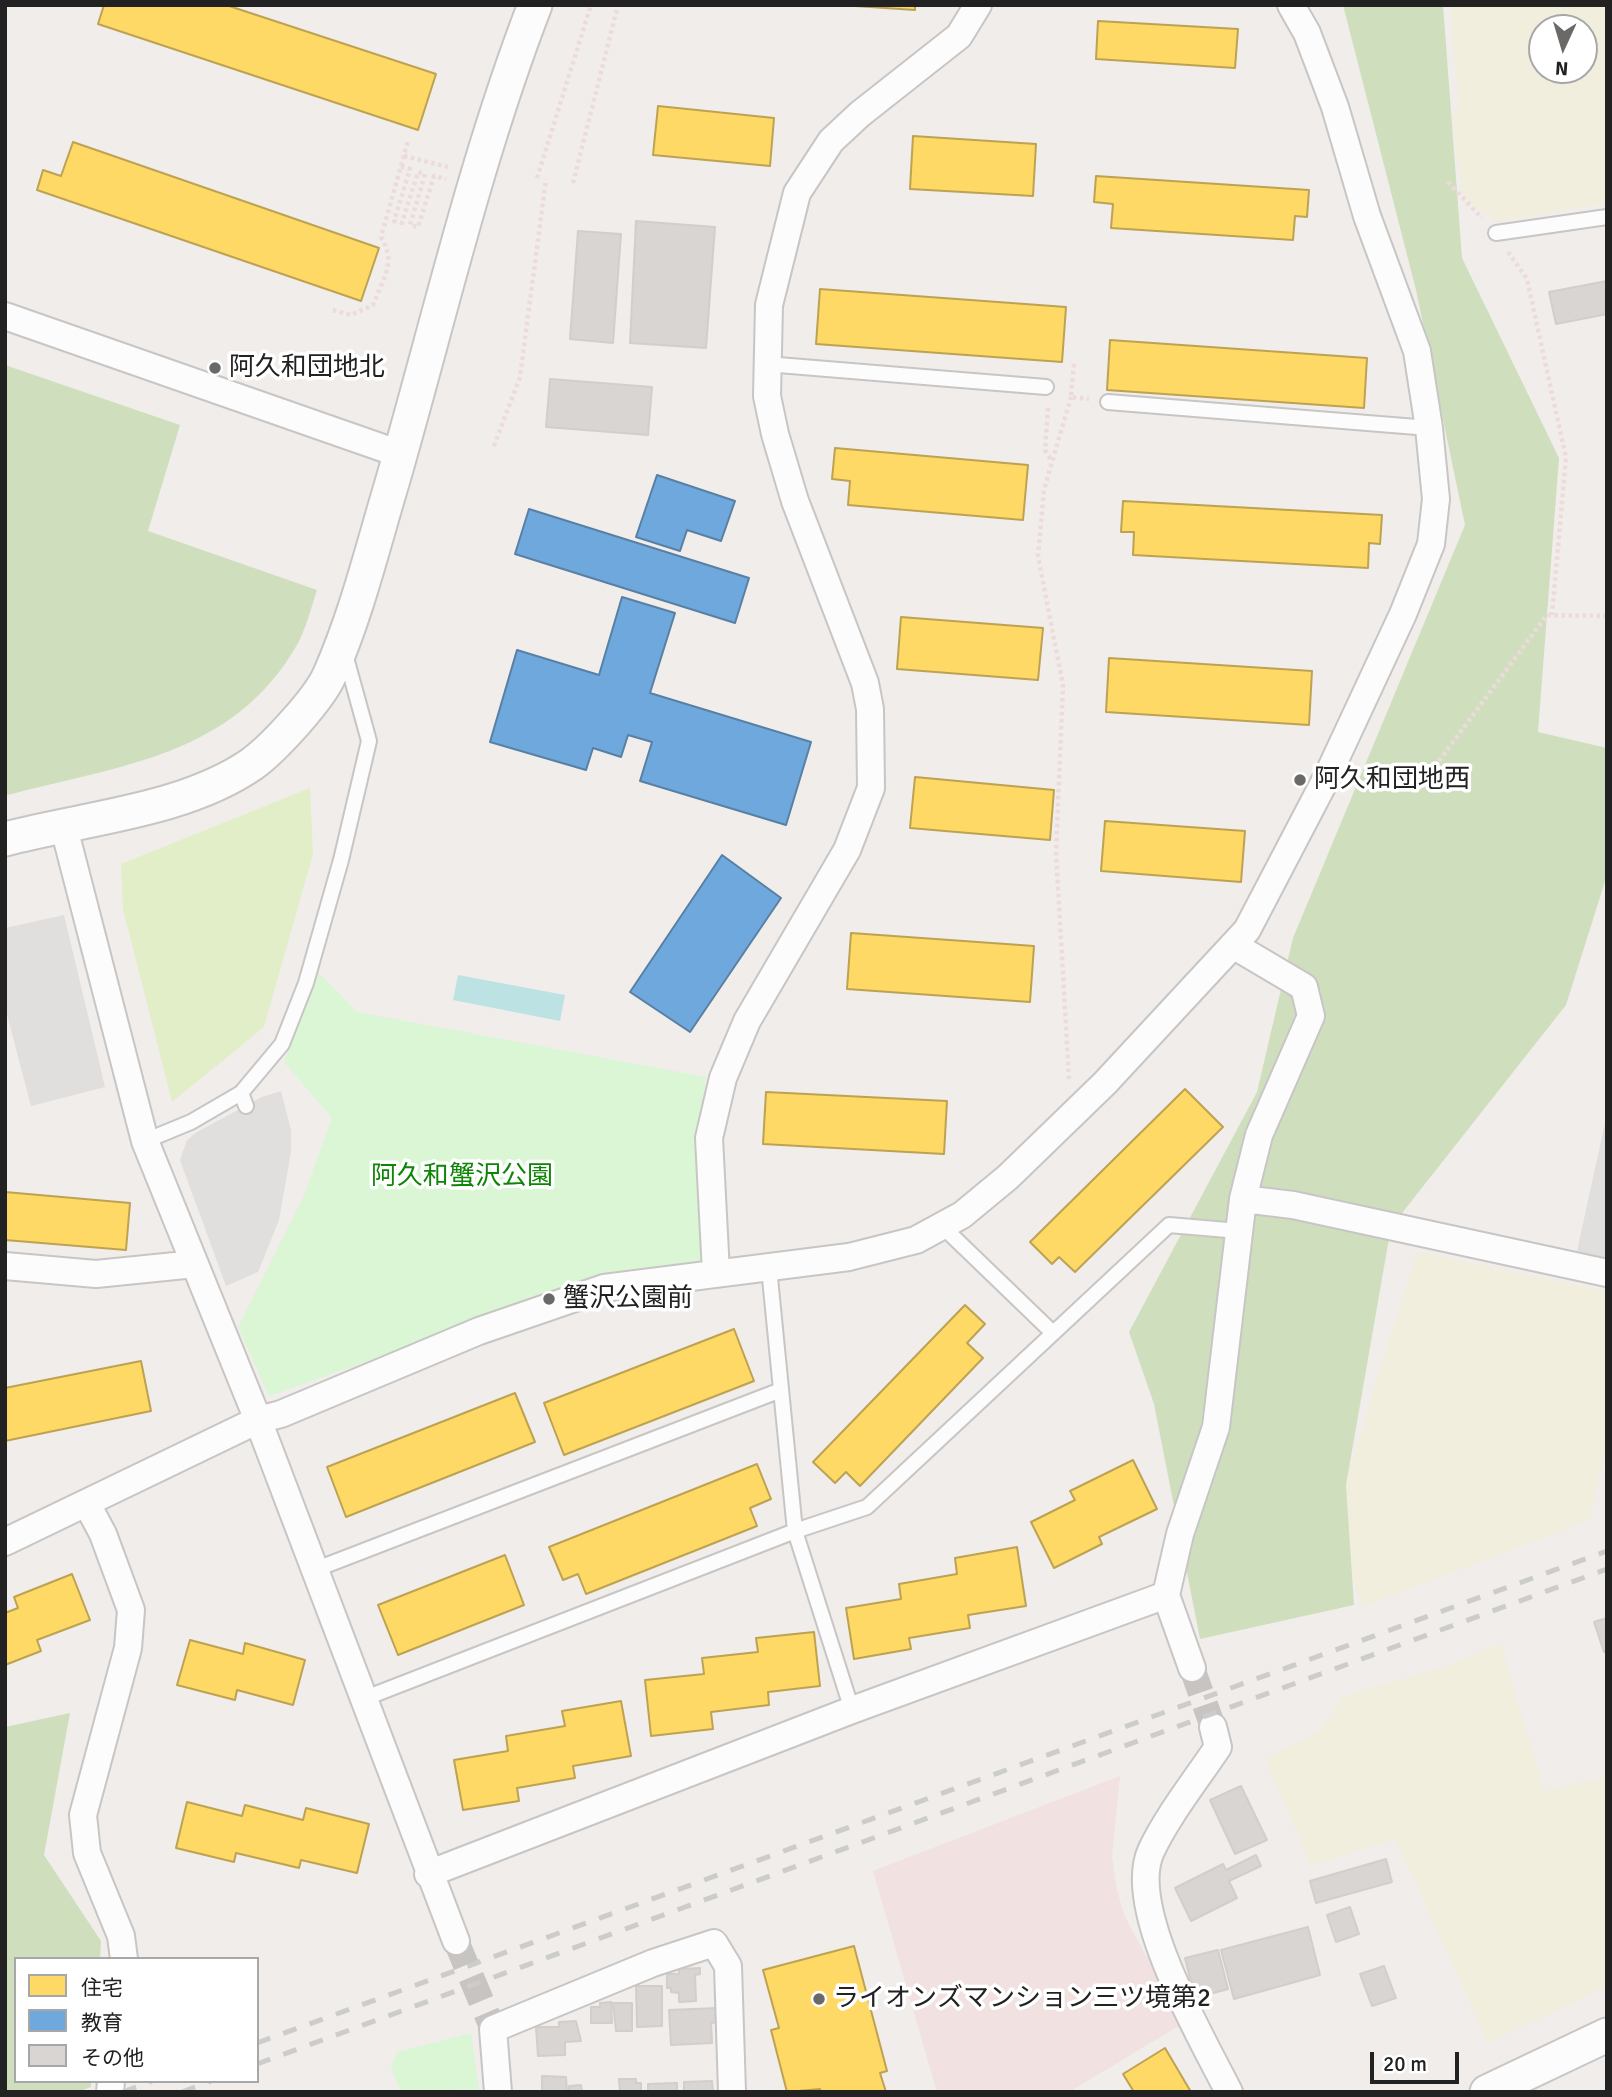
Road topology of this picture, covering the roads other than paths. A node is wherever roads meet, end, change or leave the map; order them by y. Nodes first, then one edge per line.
1 (535, 5) edge
2 (978, 5) edge
3 (1291, 5) edge
4 (1607, 217) edge
5 (1496, 233) road end
6 (5, 316) edge
7 (766, 364) junction
8 (1046, 387) dead end
9 (1108, 401) dead end
10 (1429, 428) junction
11 (400, 454) junction
12 (342, 643) junction
13 (63, 824) junction
14 (5, 839) edge
15 (1233, 945) junction
16 (145, 1141) junction
17 (1243, 1199) junction
18 (942, 1226) junction
19 (1239, 1231) junction
20 (195, 1264) junction
21 (5, 1266) edge
22 (769, 1268) junction
23 (716, 1273) junction
24 (1607, 1273) edge
25 (1053, 1333) junction
26 (781, 1390) junction
27 (258, 1420) junction
28 (87, 1504) junction
29 (794, 1531) junction
30 (5, 1542) edge
31 (314, 1570) junction
32 (1166, 1595) junction
33 (1192, 1668) tunnel mouth
34 (363, 1699) junction
35 (852, 1710) junction
36 (1213, 1727) tunnel mouth
37 (428, 1874) junction
38 (456, 1941) tunnel mouth
39 (124, 1957) edge
40 (1607, 2035) edge
41 (498, 2092) edge
42 (732, 2092) edge
43 (1229, 2092) edge
44 (1487, 2092) edge

1 - 11 street
2 - 7 street
3 - 10 street
4 - 5 lane
6 - 11 street
7 - 8 lane
7 - 23 street
9 - 10 lane
10 - 15 street
11 - 12 street
12 - 13 street
12 - 16 lane
13 - 14 street
13 - 16 street
15 - 17 street
15 - 18 street
16 - 20 street
17 - 19 street
17 - 24 street
18 - 22 street
18 - 25 lane
19 - 25 lane
19 - 32 street
20 - 21 street
20 - 27 street
22 - 23 street
22 - 26 lane
23 - 27 street
25 - 29 lane
26 - 29 lane
26 - 31 lane
27 - 28 street
27 - 31 street
28 - 30 street
28 - 39 street
29 - 34 lane
29 - 35 lane
31 - 34 street
32 - 33 street
32 - 35 street
34 - 37 street
35 - 37 street
36 - 43 street
37 - 38 street
40 - 44 street
41 - 42 street

